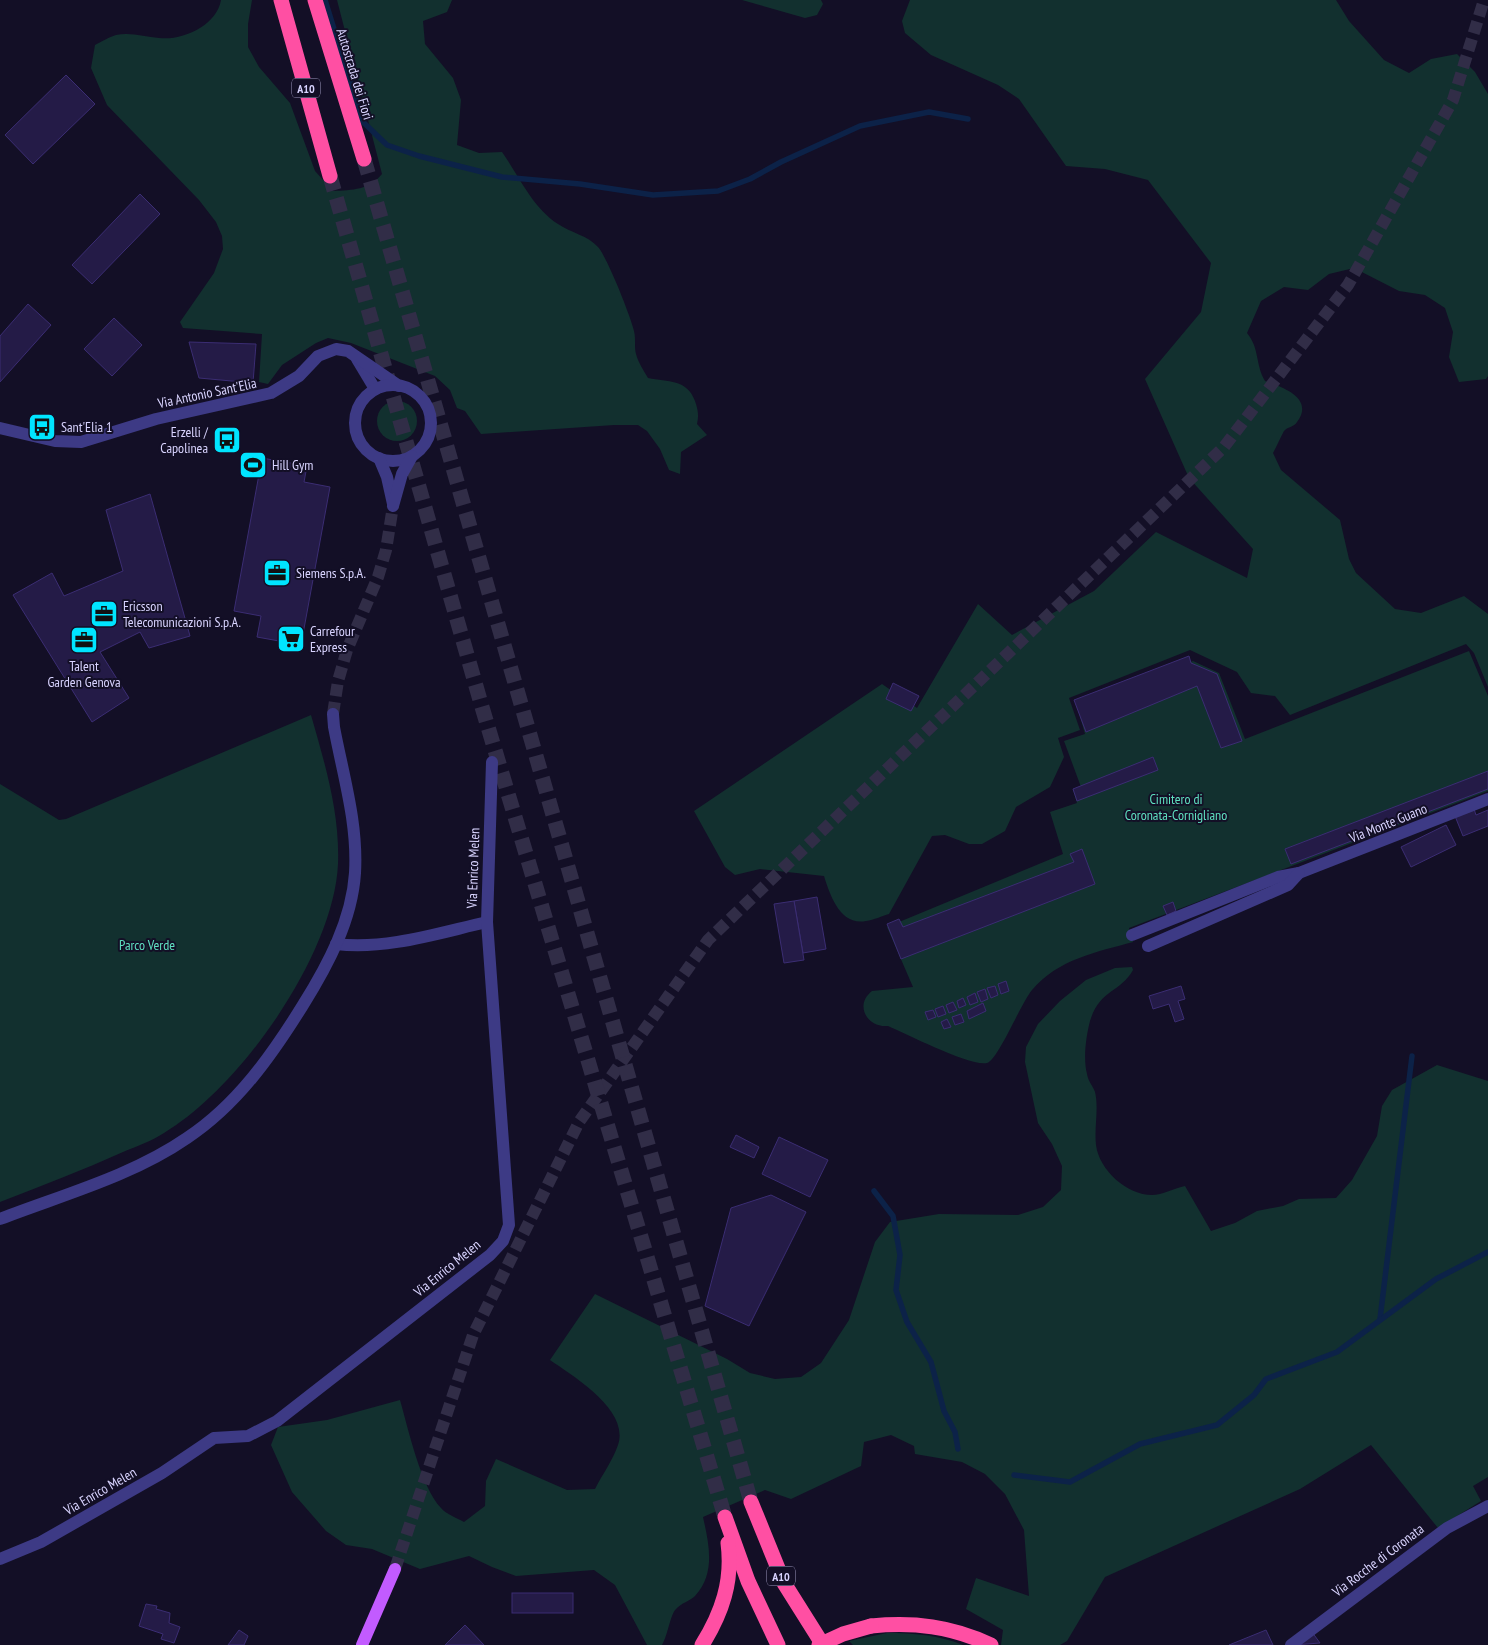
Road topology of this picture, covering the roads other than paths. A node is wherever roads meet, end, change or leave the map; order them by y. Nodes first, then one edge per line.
1 (281, 0) edge
2 (316, 0) edge
3 (364, 159) tunnel mouth
4 (330, 176) tunnel mouth
5 (356, 356) junction
6 (399, 386) junction
7 (375, 389) junction
8 (0, 428) edge
9 (412, 456) junction
10 (379, 458) junction
11 (333, 714) tunnel mouth
12 (492, 762) dead end
13 (1488, 799) edge
14 (1298, 874) junction
15 (487, 922) junction
16 (1132, 935) dead end
17 (336, 944) junction
18 (1148, 946) dead end
19 (0, 1219) edge
20 (751, 1502) tunnel mouth
21 (1488, 1506) edge
22 (0, 1560) edge
23 (395, 1569) tunnel mouth
24 (362, 1645) edge
25 (702, 1645) edge
26 (778, 1645) edge
27 (819, 1645) edge
28 (823, 1645) edge
29 (990, 1645) edge
30 (1291, 1645) edge

1 - 4 highway, A10
2 - 3 highway, Autostrada dei Fiori / A10
5 - 6 street, Via Antonio Sant'Elia
5 - 7 street
5 - 8 street, Via Antonio Sant'Elia
6 - 7 street
6 - 9 street
7 - 10 street
9 - 10 street
9 - 10 street
11 - 17 street
12 - 15 street, Via Enrico Melen
13 - 14 street, Via Monte Guano
14 - 16 street, Via Monte Guano
14 - 18 street, Via Monte Guano
15 - 17 street
15 - 22 street, Via Enrico Melen
17 - 19 street
20 - 28 highway, A10
21 - 30 street, Via Rocche di Coronata
23 - 24 main road
25 - 26 highway, A10
27 - 29 highway, bridge

